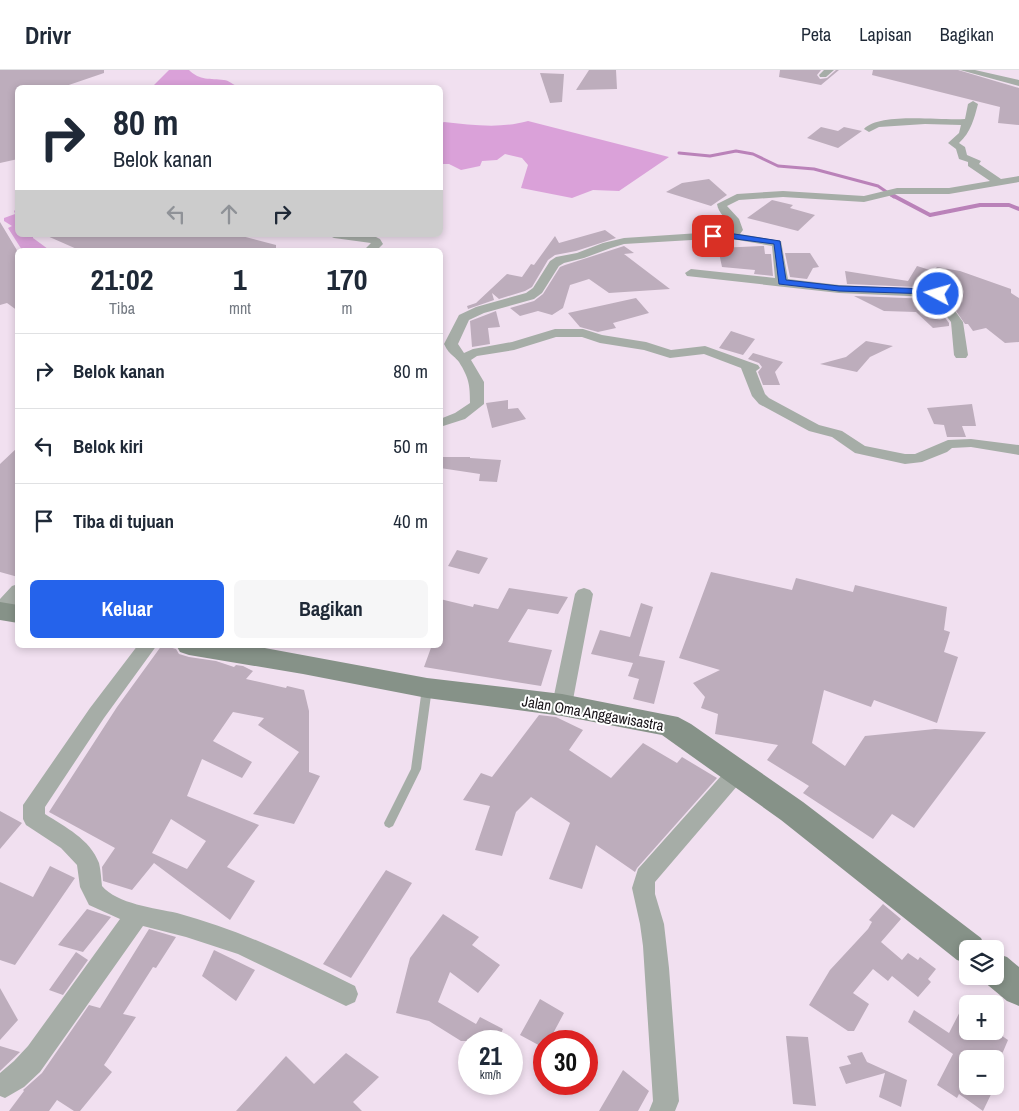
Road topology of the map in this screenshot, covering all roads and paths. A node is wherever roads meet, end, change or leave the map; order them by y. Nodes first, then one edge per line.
1 (964, 70) edge
2 (1019, 83) edge
3 (973, 104) dead end
4 (970, 121) junction
5 (869, 129) dead end
6 (1019, 179) edge
7 (998, 182) junction
8 (728, 235) junction
9 (358, 237) edge
10 (372, 248) edge
11 (690, 273) dead end
12 (782, 282) junction
13 (446, 344) edge
14 (961, 354) dead end
15 (464, 359) junction
16 (443, 422) edge
17 (1019, 450) edge
18 (15, 593) edge
19 (584, 594) dead end
20 (0, 610) edge
21 (15, 613) edge
22 (146, 648) edge
23 (204, 648) edge
24 (427, 688) junction
25 (562, 706) junction
26 (736, 772) junction
27 (389, 823) dead end
28 (138, 914) junction
29 (959, 941) edge
30 (1004, 976) edge
31 (1019, 989) edge
32 (346, 994) dead end
33 (5, 1085) dead end
34 (662, 1111) edge

1 - 2 street
3 - 4 street
4 - 5 street
4 - 7 street
6 - 7 street
7 - 8 street
8 - 12 street
8 - 13 street
9 - 10 street
11 - 12 street
12 - 14 street
13 - 15 street
15 - 16 street
15 - 17 street
18 - 20 street
19 - 25 street
20 - 21 main road
22 - 28 street
23 - 24 main road, Jalan Oma Anggawisastra
24 - 25 main road, Jalan Oma Anggawisastra
24 - 27 lane
25 - 26 main road, Jalan Oma Anggawisastra
26 - 29 main road, Jalan Oma Anggawisastra
26 - 34 street
28 - 32 street
28 - 33 street
30 - 31 main road

